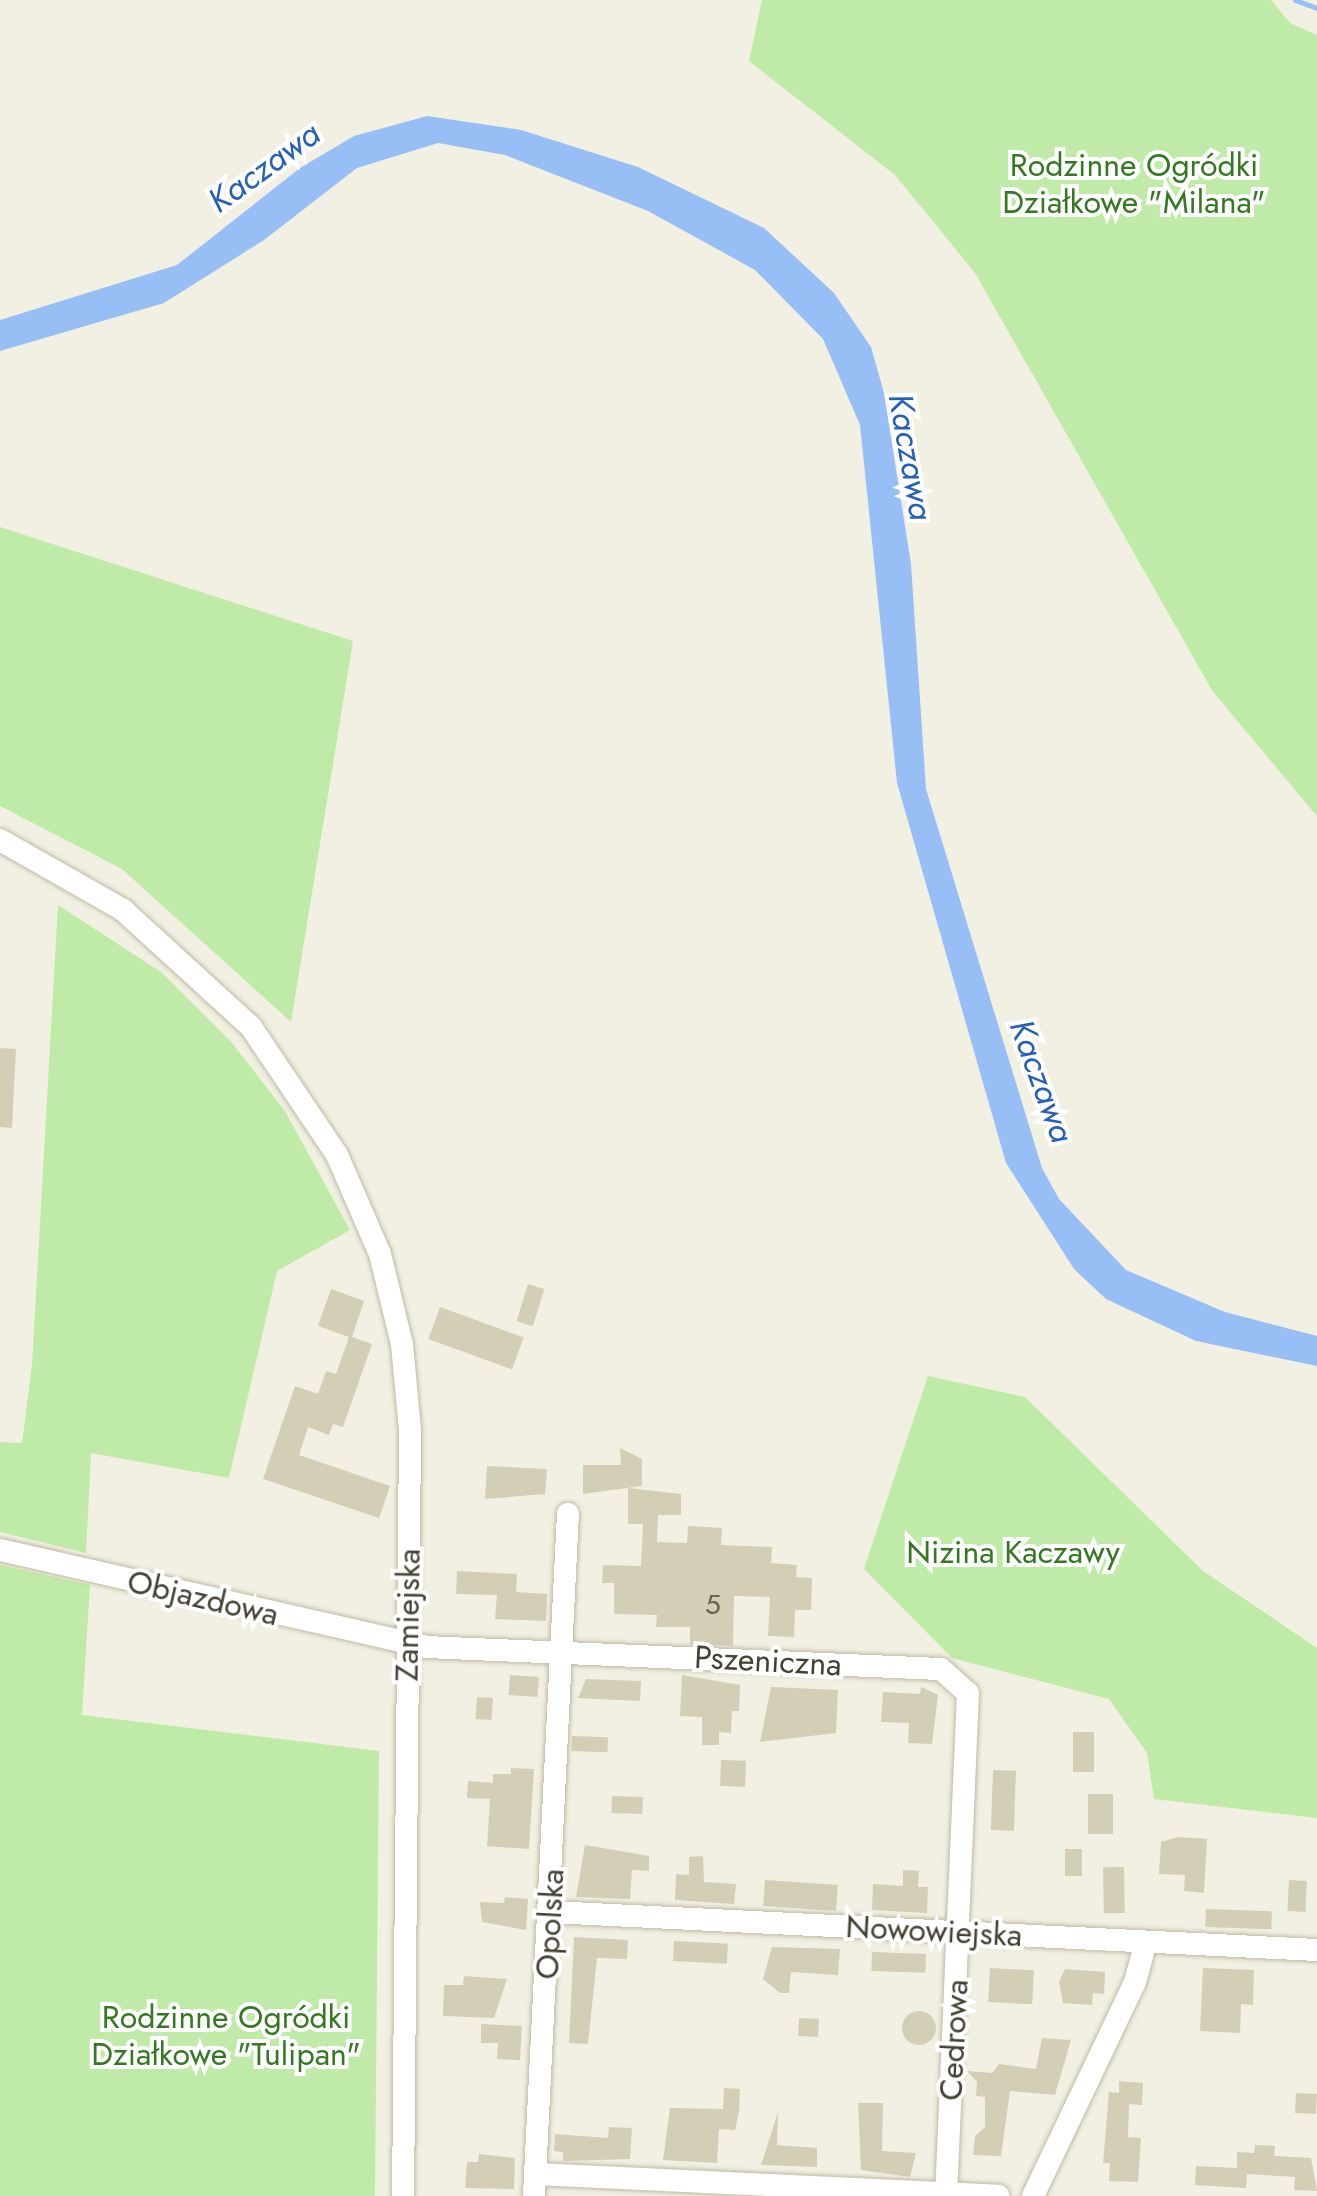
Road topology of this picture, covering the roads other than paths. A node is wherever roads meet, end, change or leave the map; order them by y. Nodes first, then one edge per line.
1 (0, 840) edge
2 (568, 1514) dead end
3 (0, 1550) edge
4 (406, 1644) junction
5 (560, 1651) junction
6 (968, 1693) joint
7 (551, 1912) junction
8 (960, 1933) junction
9 (1146, 1942) junction
10 (1317, 1950) edge
11 (535, 2185) edge
12 (946, 2195) edge
13 (403, 2196) edge
14 (998, 2196) edge
15 (1033, 2196) edge

1 - 4 street, Zamiejska
2 - 5 street
3 - 4 street, Objazdowa
4 - 5 street, Pszeniczna
4 - 13 street, Zamiejska
5 - 6 street, Pszeniczna
5 - 7 street, Opolska
6 - 8 street, Cedrowa
7 - 8 street, Nowowiejska
7 - 11 street, Opolska
8 - 9 street, Nowowiejska
8 - 12 street, Cedrowa
9 - 10 street, Nowowiejska
9 - 15 street
11 - 12 street
12 - 14 street

